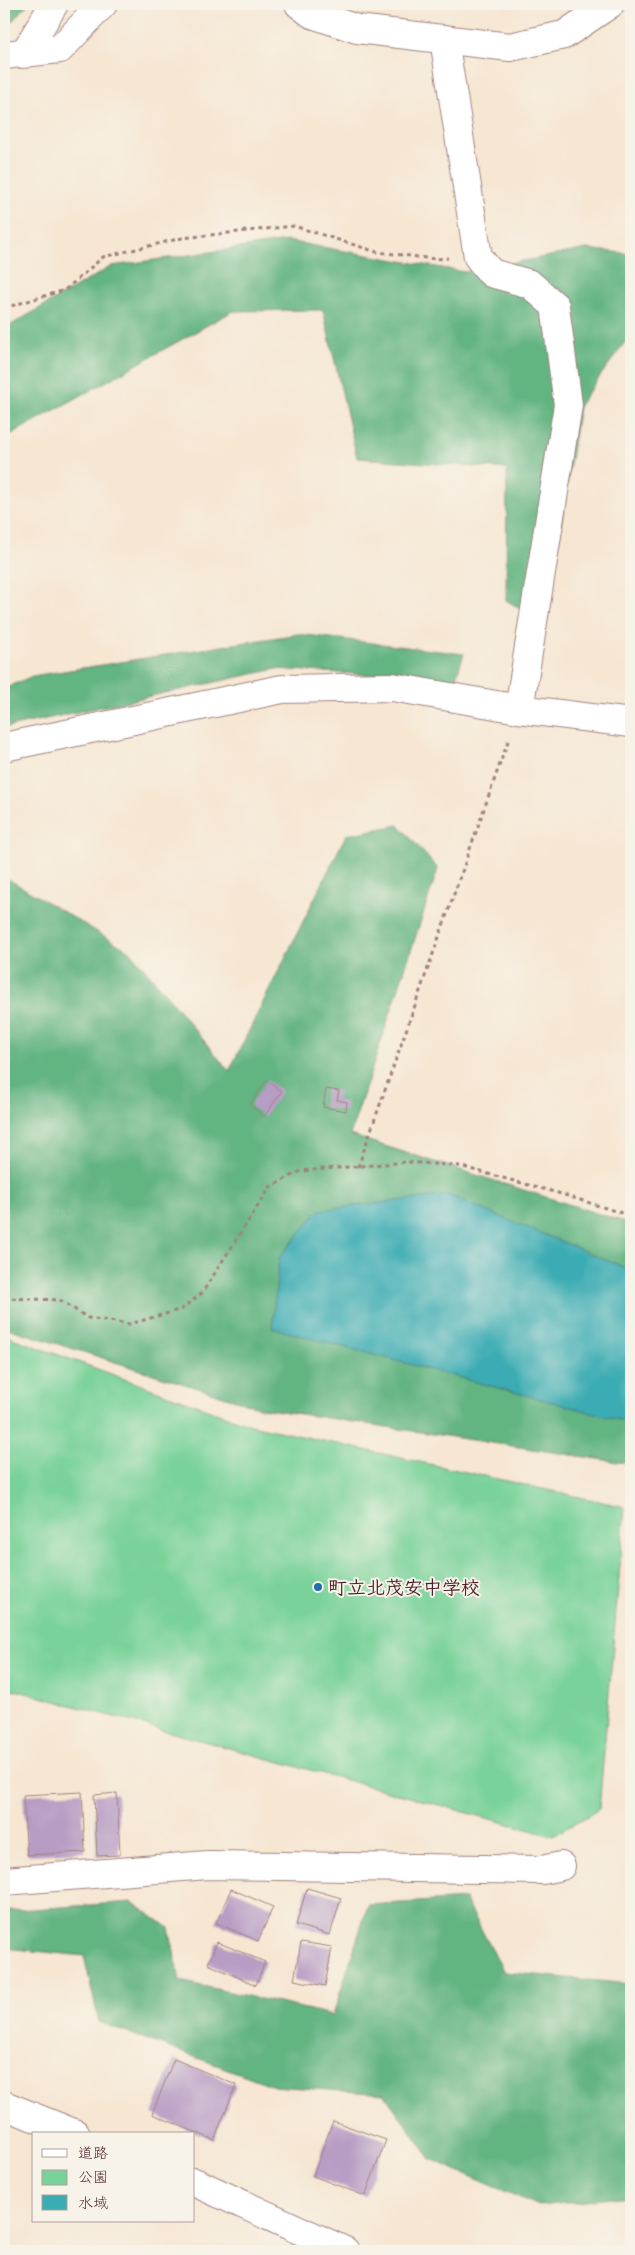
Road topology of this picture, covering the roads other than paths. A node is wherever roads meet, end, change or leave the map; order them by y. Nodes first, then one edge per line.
1 (54, 4) edge
2 (103, 4) edge
3 (299, 4) edge
4 (610, 4) edge
5 (444, 39) junction
6 (14, 55) edge
7 (519, 709) junction
8 (631, 723) edge
9 (4, 748) edge
10 (561, 1866) dead end
11 (4, 1881) edge
12 (4, 2106) edge
13 (71, 2132) edge
14 (195, 2182) edge
15 (345, 2251) edge

1 - 6 street
2 - 6 street
3 - 5 street
4 - 5 street
5 - 7 street
7 - 8 street
7 - 9 street
10 - 11 street
12 - 13 street
14 - 15 street

